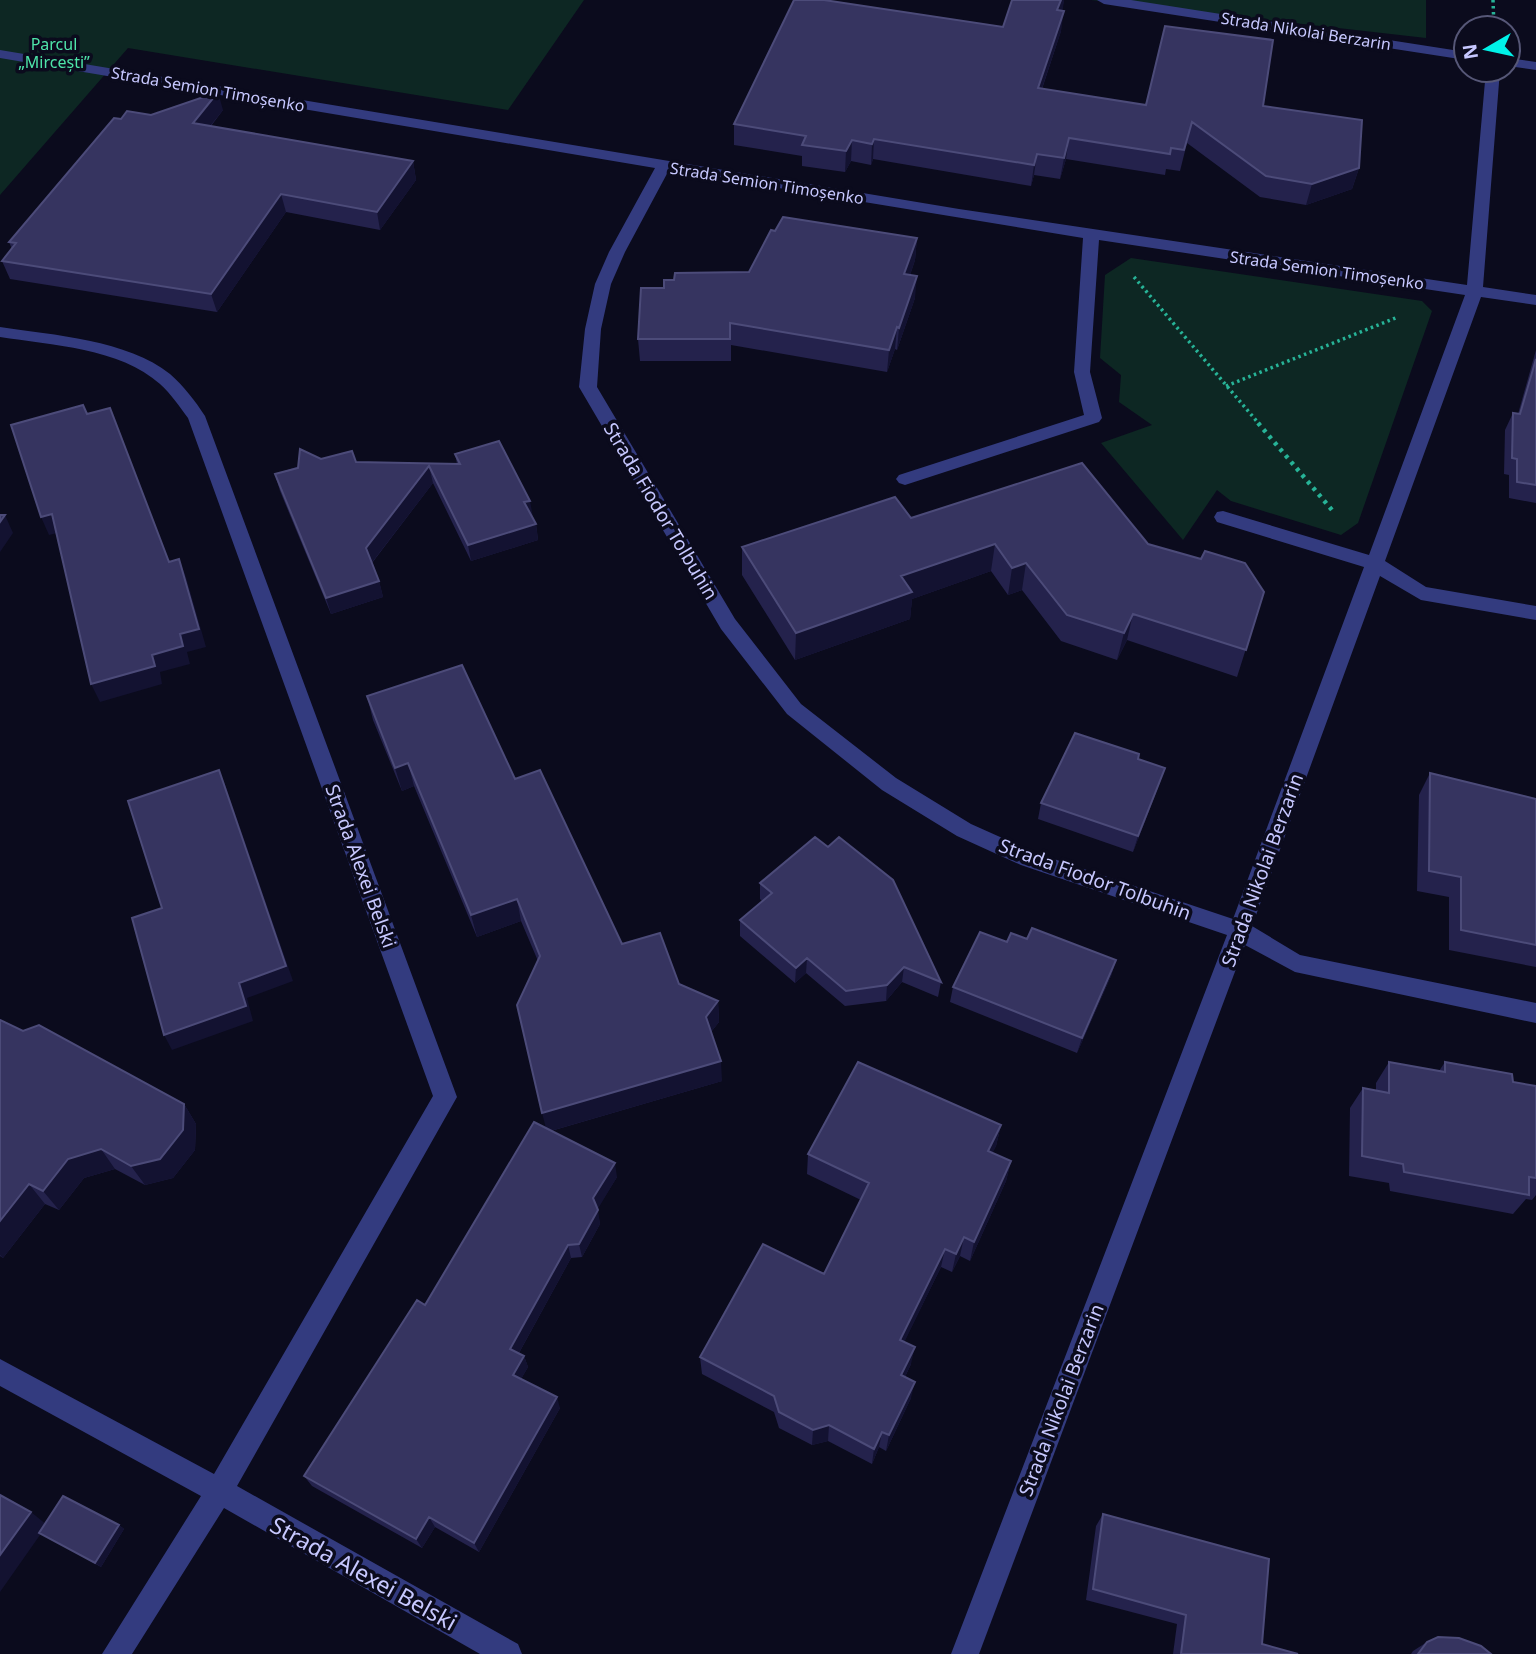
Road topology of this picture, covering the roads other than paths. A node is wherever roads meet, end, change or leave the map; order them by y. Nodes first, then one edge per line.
1 (1104, 0) edge
2 (1452, 53) edge
3 (0, 54) edge
4 (1492, 84) edge
5 (663, 167) junction
6 (1091, 235) junction
7 (1475, 291) junction
8 (1536, 300) edge
9 (0, 332) edge
10 (905, 479) dead end
11 (1223, 517) dead end
12 (1375, 564) junction
13 (1536, 613) edge
14 (1240, 930) junction
15 (1536, 1013) edge
16 (0, 1373) edge
17 (219, 1491) junction
18 (116, 1654) edge
19 (508, 1654) edge
20 (965, 1654) edge

1 - 2 street, Strada Nikolai Berzarin
3 - 5 street, Strada Semion Timoșenko
4 - 7 street, Strada Nikolai Berzarin
5 - 6 street, Strada Semion Timoșenko
5 - 14 street, Strada Fiodor Tolbuhin
6 - 7 street, Strada Semion Timoșenko
6 - 10 street
7 - 8 street, Strada Semion Timoșenko
7 - 12 street, Strada Nikolai Berzarin
9 - 17 street, Strada Alexei Belski
11 - 12 street
12 - 13 street
12 - 14 street, Strada Nikolai Berzarin
14 - 15 street, Strada Fiodor Tolbuhin
14 - 20 street, Strada Nikolai Berzarin
16 - 17 street, Strada Alexei Belski
17 - 18 street, Strada Alexei Belski
17 - 19 street, Strada Alexei Belski

